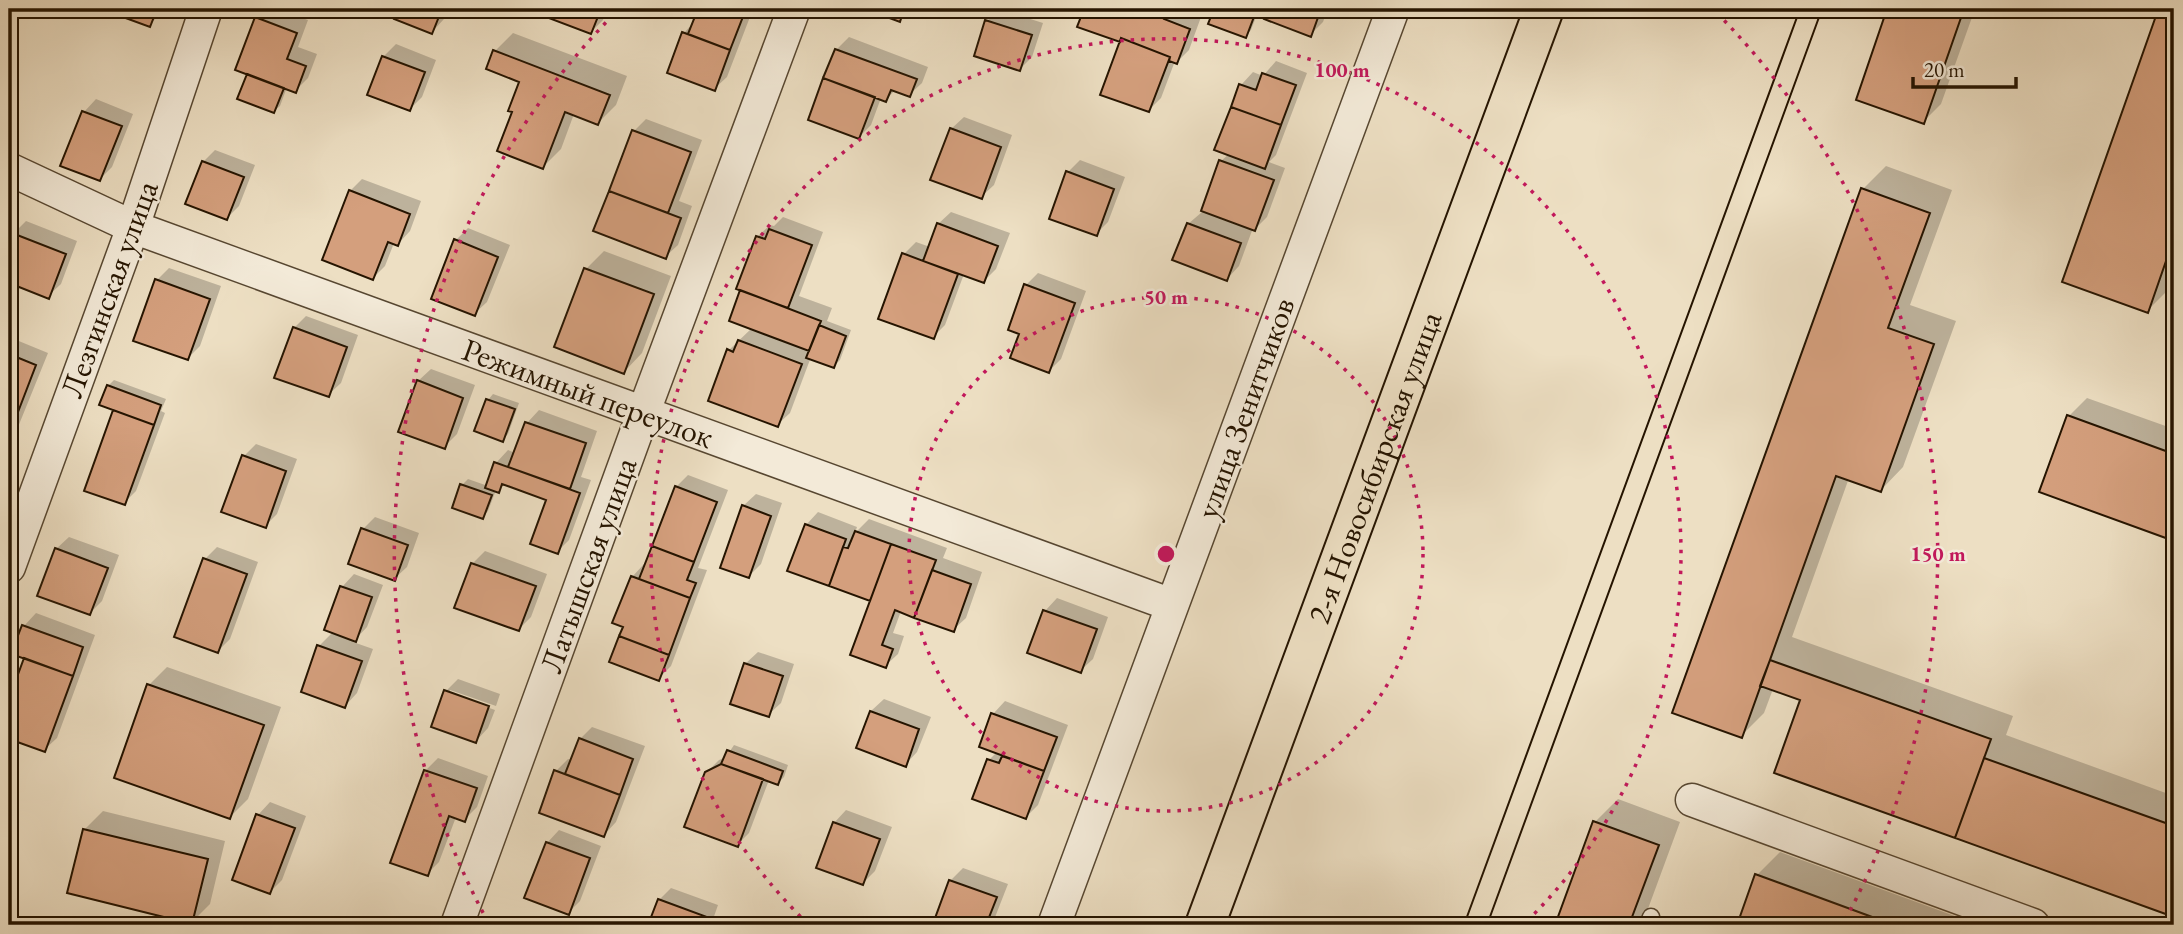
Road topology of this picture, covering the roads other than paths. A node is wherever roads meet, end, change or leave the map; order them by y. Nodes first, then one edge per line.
1 (206, 9) edge
2 (794, 9) edge
3 (1393, 9) edge
4 (1544, 9) edge
5 (9, 169) edge
6 (133, 228) junction
7 (643, 414) junction
8 (9, 567) edge
9 (1172, 605) junction
10 (1692, 800) dead end
11 (457, 925) edge
12 (1054, 925) edge
13 (1205, 925) edge
14 (2033, 925) edge

1 - 6 street, Лезгинская улица
2 - 7 street, Латышская улица
3 - 9 street, улица Зенитчиков
4 - 13 main road, 2-я Новосибирская улица
5 - 6 street, Режимный переулок
6 - 7 street, Режимный переулок
6 - 8 street, Лезгинская улица
7 - 9 street, Режимный переулок
7 - 11 street, Латышская улица
9 - 12 street, улица Зенитчиков
10 - 14 street

